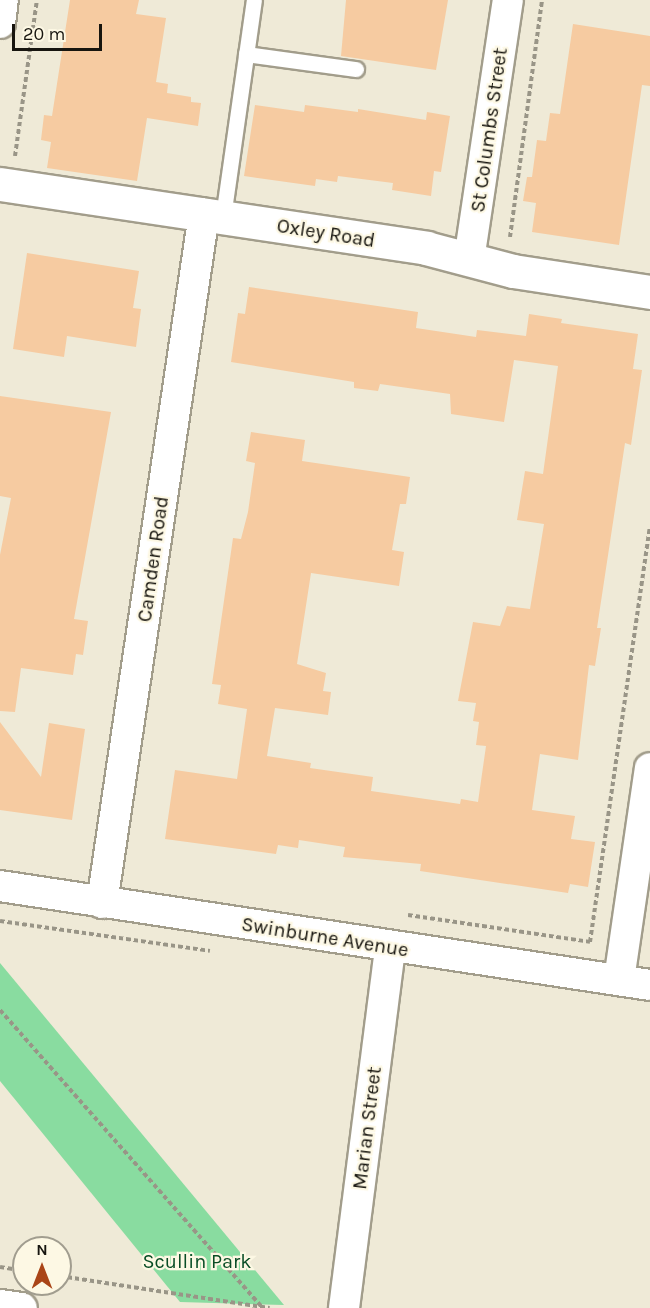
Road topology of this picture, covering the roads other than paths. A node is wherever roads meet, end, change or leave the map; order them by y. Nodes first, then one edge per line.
1 (3, 0) edge
2 (254, 0) edge
3 (508, 0) edge
4 (0, 23) edge
5 (246, 54) junction
6 (356, 69) dead end
7 (7, 175) edge
8 (214, 216) junction
9 (469, 260) junction
10 (650, 292) edge
11 (650, 768) edge
12 (0, 886) edge
13 (102, 903) junction
14 (390, 947) junction
15 (619, 980) junction
16 (650, 985) edge
17 (0, 1305) edge
18 (22, 1308) edge
19 (344, 1308) edge

1 - 4 street
2 - 5 lane
3 - 9 street, St Columbs Street
5 - 6 lane
5 - 8 lane
7 - 8 street, Oxley Road
8 - 9 street, Oxley Road
8 - 13 street, Camden Road
9 - 10 street, Oxley Road
11 - 15 street
12 - 13 street, Swinburne Avenue
13 - 14 street, Swinburne Avenue
14 - 15 street, Swinburne Avenue
14 - 19 street, Marian Street
15 - 16 street, Swinburne Avenue
17 - 18 street

